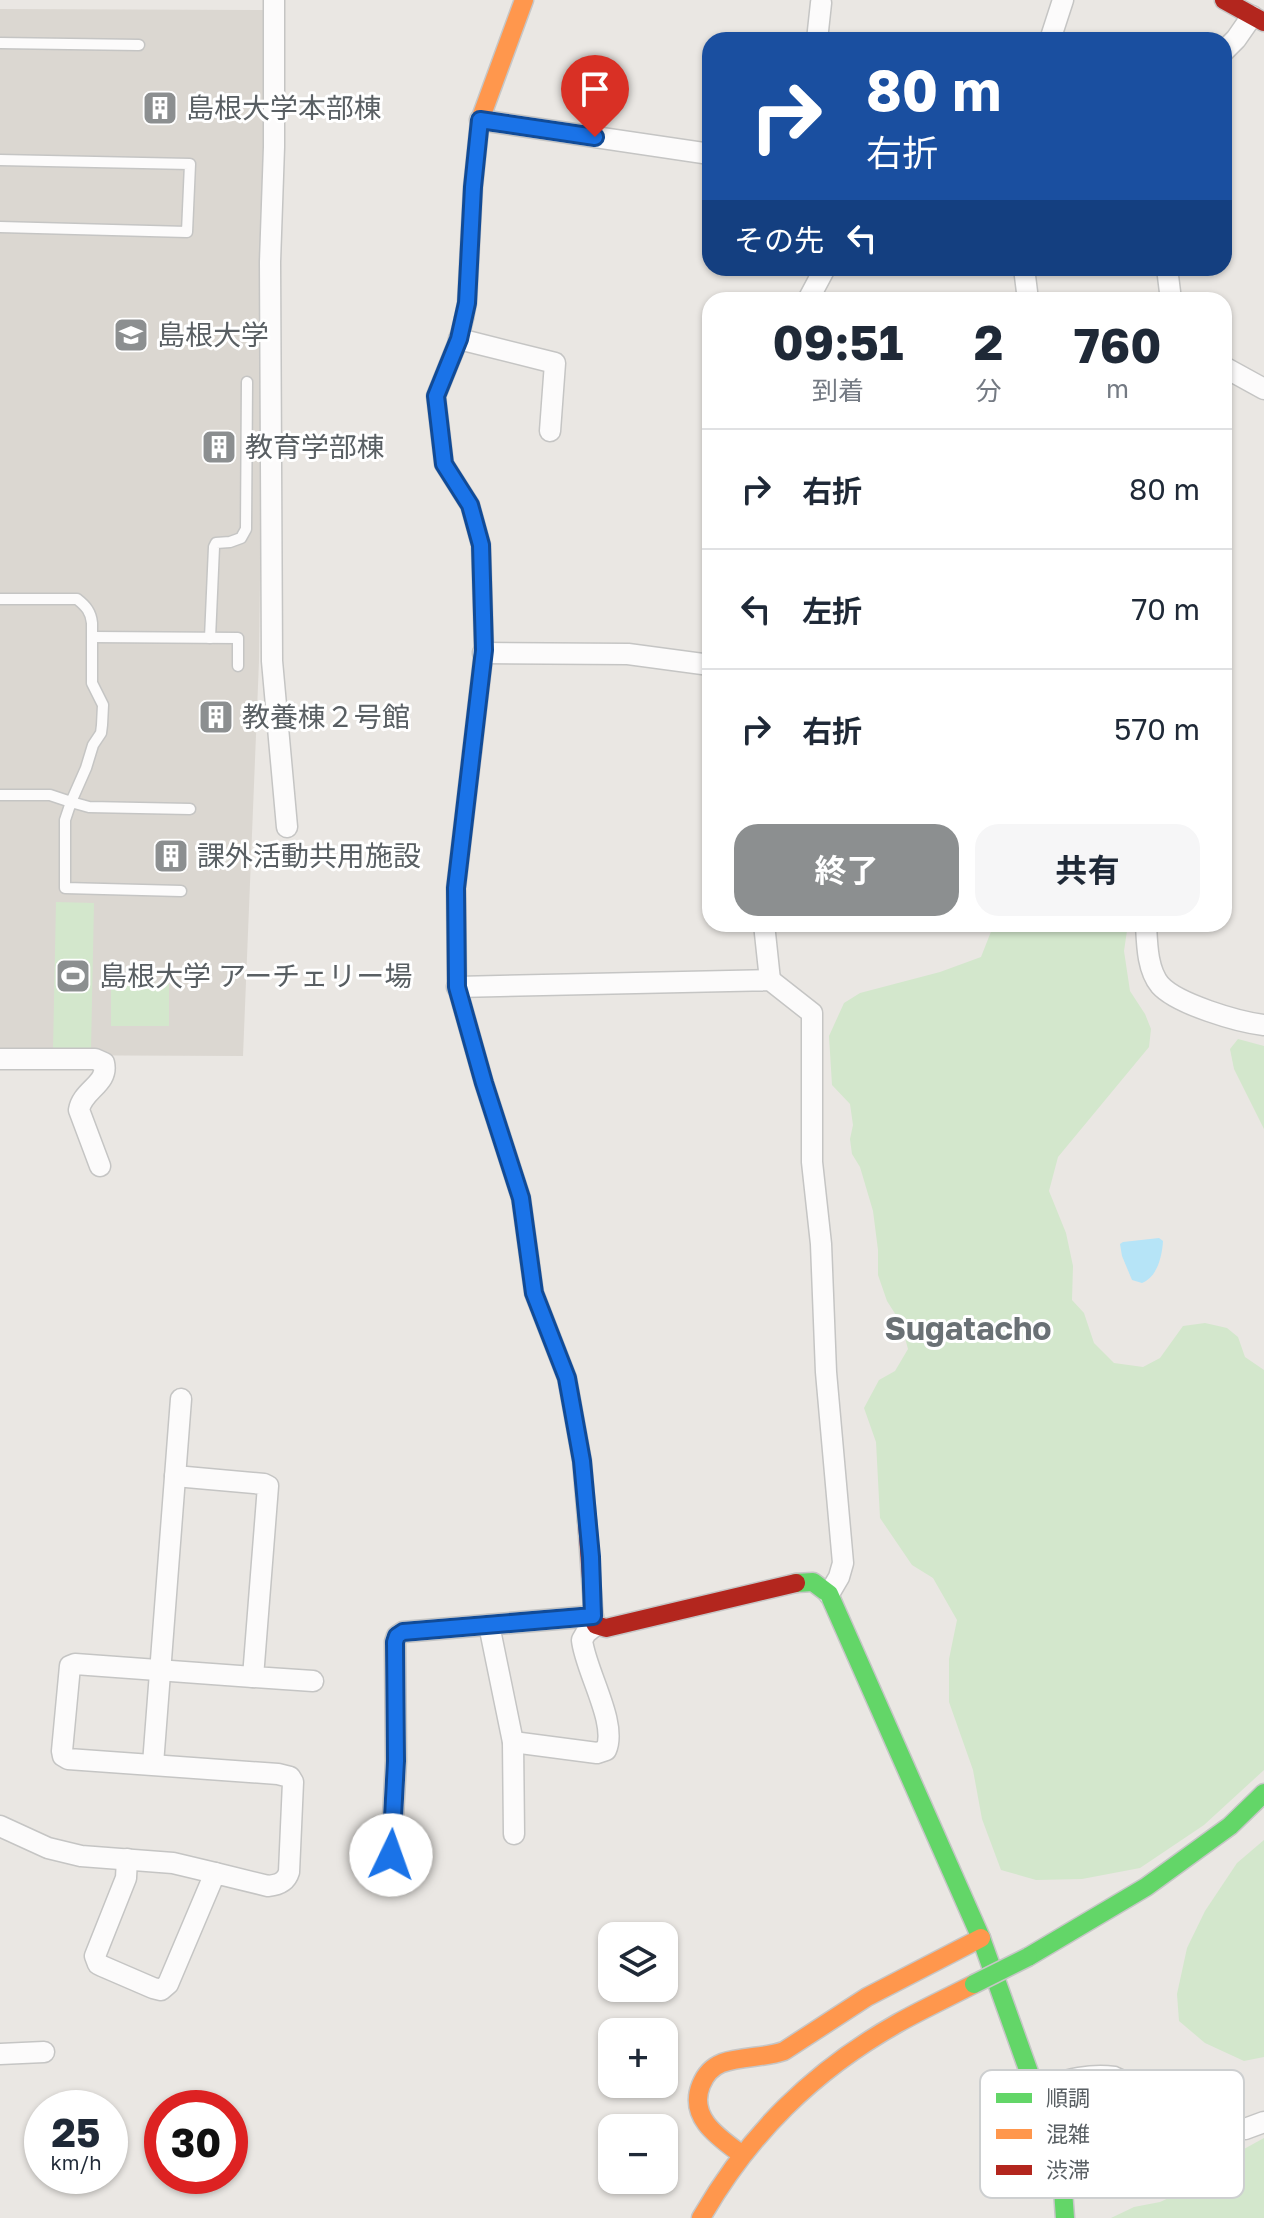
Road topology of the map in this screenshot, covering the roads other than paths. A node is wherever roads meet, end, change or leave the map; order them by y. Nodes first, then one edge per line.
1 (274, 0) edge
2 (524, 0) edge
3 (1063, 0) edge
4 (1224, 0) edge
5 (821, 3) dead end
6 (1258, 19) edge
7 (818, 32) edge
8 (1053, 32) edge
9 (0, 43) edge
10 (1232, 43) edge
11 (139, 45) dead end
12 (480, 120) junction
13 (702, 153) edge
14 (0, 160) edge
15 (0, 227) edge
16 (459, 339) junction
17 (1232, 371) edge
18 (247, 382) dead end
19 (1264, 389) edge
20 (550, 431) dead end
21 (0, 599) edge
22 (93, 637) junction
23 (210, 638) junction
24 (483, 653) junction
25 (702, 664) edge
26 (238, 666) dead end
27 (0, 795) edge
28 (71, 802) junction
29 (190, 809) dead end
30 (287, 827) dead end
31 (181, 891) dead end
32 (765, 932) edge
33 (1147, 932) edge
34 (770, 980) junction
35 (457, 987) junction
36 (1264, 1025) edge
37 (0, 1059) edge
38 (100, 1166) dead end
39 (181, 1399) dead end
40 (175, 1476) junction
41 (829, 1594) junction
42 (594, 1620) junction
43 (489, 1625) junction
44 (161, 1669) junction
45 (253, 1677) junction
46 (313, 1681) dead end
47 (513, 1742) junction
48 (153, 1764) junction
49 (1264, 1793) edge
50 (0, 1826) edge
51 (514, 1834) dead end
52 (391, 1855) dead end
53 (127, 1859) junction
54 (215, 1873) junction
55 (981, 1938) junction
56 (44, 2052) dead end
57 (0, 2054) edge
58 (1028, 2070) edge
59 (1264, 2122) edge
60 (1244, 2129) edge
61 (741, 2154) junction
62 (1064, 2198) edge
63 (701, 2218) edge
64 (1065, 2218) edge

1 - 30 street
2 - 12 street
3 - 8 street
4 - 6 street
5 - 7 street
6 - 10 street
9 - 11 lane
12 - 13 street
12 - 16 street
14 - 15 lane
16 - 20 street
16 - 24 street
17 - 19 street
18 - 23 lane
21 - 22 lane
22 - 23 lane
22 - 28 lane
23 - 26 lane
24 - 25 street
24 - 35 street
27 - 28 lane
28 - 29 lane
28 - 31 lane
32 - 34 street
33 - 36 street
34 - 35 street
34 - 41 street
35 - 42 street
37 - 38 street
39 - 40 street
40 - 44 street
40 - 45 street
41 - 42 street
41 - 55 street
42 - 43 street
42 - 47 street
43 - 47 street
43 - 52 street
44 - 45 street
44 - 48 street
44 - 48 street
45 - 46 street
47 - 51 street
48 - 54 street
49 - 61 street, bridge
50 - 53 street
53 - 54 street
53 - 54 street
55 - 58 street
55 - 61 street
56 - 57 street
59 - 60 street
61 - 63 street
62 - 64 street

